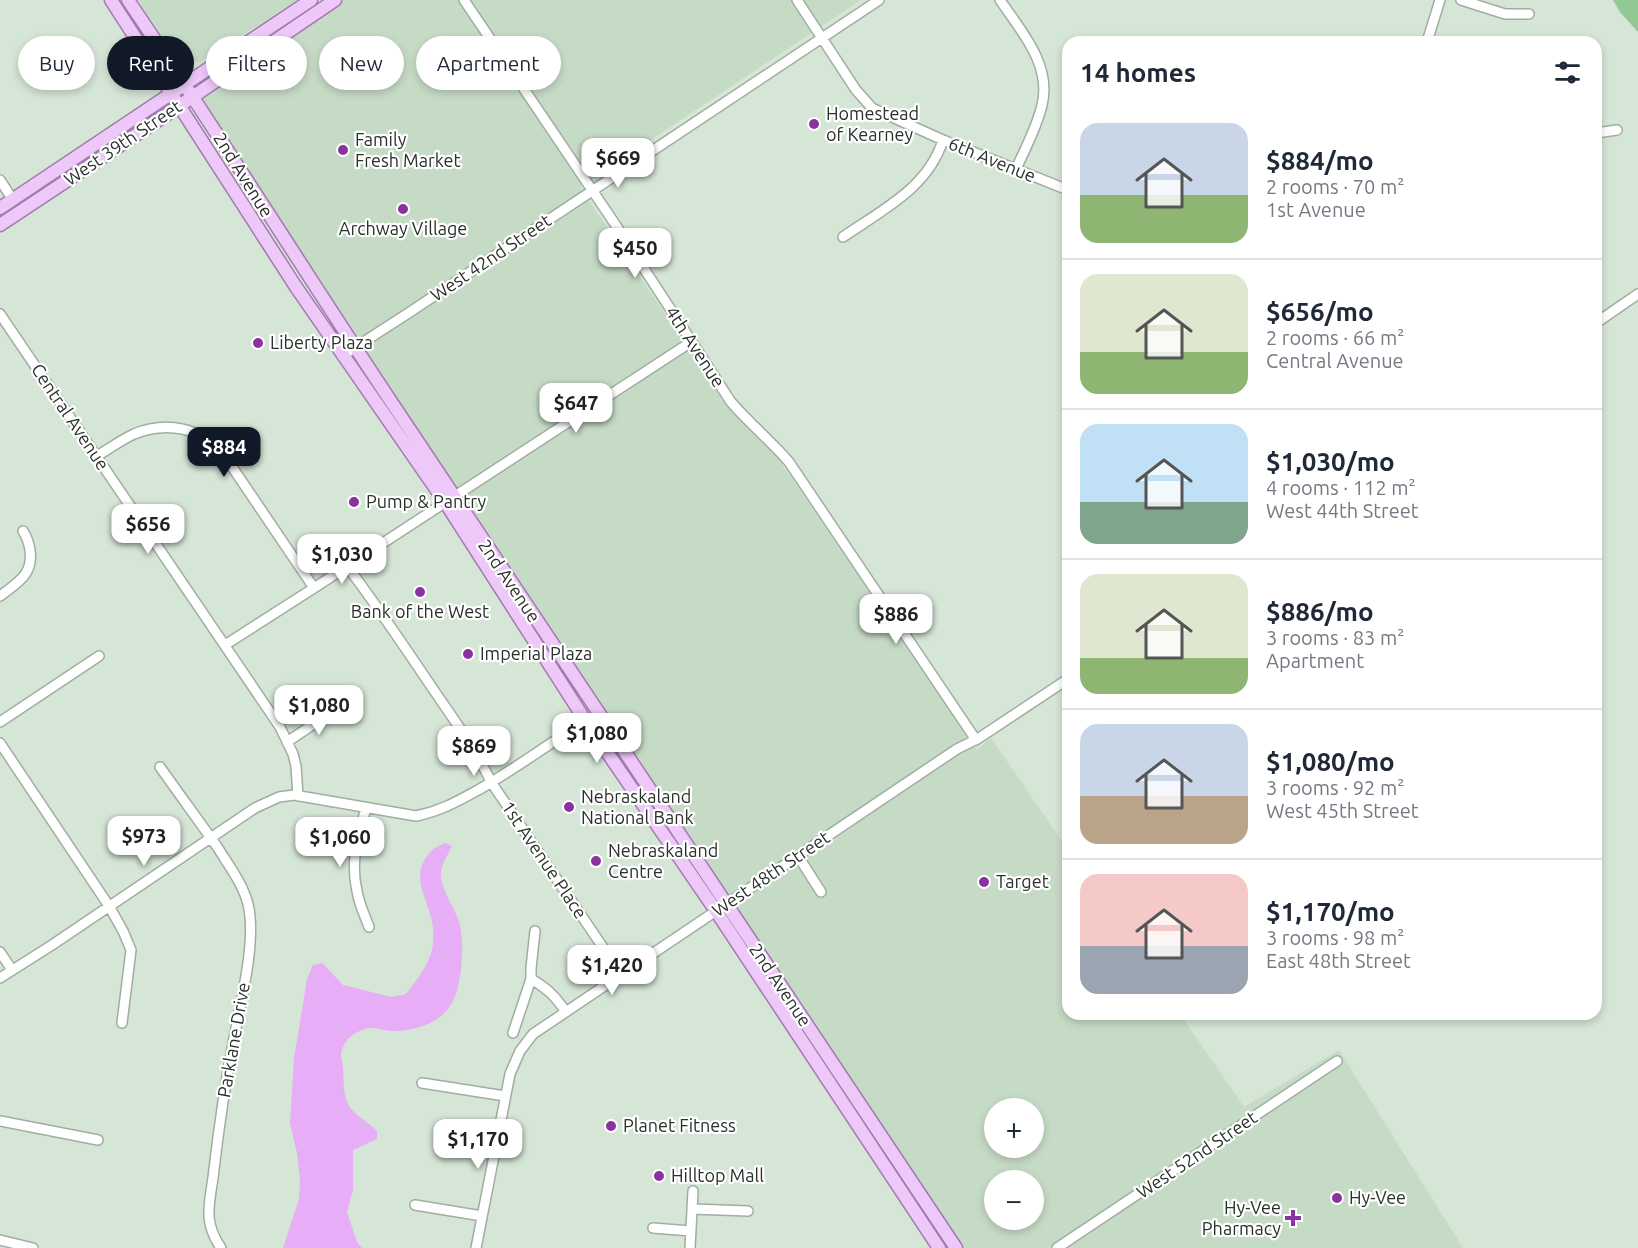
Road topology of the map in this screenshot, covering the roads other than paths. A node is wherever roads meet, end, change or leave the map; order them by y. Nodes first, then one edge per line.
1 (111, 0) edge
2 (128, 0) edge
3 (311, 0) edge
4 (335, 0) edge
5 (464, 0) edge
6 (797, 0) edge
7 (879, 0) edge
8 (1000, 0) edge
9 (1440, 0) edge
10 (1461, 0) edge
11 (1529, 14) dead end
12 (152, 36) edge
13 (1429, 36) edge
14 (821, 38) junction
15 (194, 78) edge
16 (176, 90) edge
17 (189, 90) edge
18 (172, 93) junction
19 (194, 97) junction
20 (180, 106) junction
21 (1617, 130) dead end
22 (1602, 133) edge
23 (943, 140) junction
24 (1016, 170) junction
25 (0, 180) edge
26 (1062, 188) edge
27 (591, 191) junction
28 (13, 200) junction
29 (0, 208) edge
30 (0, 225) edge
31 (843, 237) dead end
32 (1638, 294) edge
33 (0, 314) edge
34 (1602, 319) edge
35 (691, 342) junction
36 (355, 348) junction
37 (342, 356) junction
38 (97, 456) junction
39 (449, 499) junction
40 (23, 531) dead end
41 (347, 566) junction
42 (314, 588) junction
43 (0, 596) edge
44 (225, 645) junction
45 (99, 656) dead end
46 (1062, 683) edge
47 (336, 709) dead end
48 (585, 720) junction
49 (0, 722) edge
50 (976, 740) junction
51 (0, 742) edge
52 (287, 742) junction
53 (160, 766) dead end
54 (491, 782) junction
55 (298, 796) junction
56 (366, 808) junction
57 (211, 838) junction
58 (798, 856) junction
59 (821, 892) dead end
60 (109, 906) junction
61 (721, 907) junction
62 (369, 927) dead end
63 (535, 932) dead end
64 (0, 952) edge
65 (12, 970) junction
66 (621, 974) junction
67 (0, 978) edge
68 (531, 980) junction
69 (566, 1012) junction
70 (122, 1023) dead end
71 (513, 1033) dead end
72 (1337, 1061) dead end
73 (422, 1083) dead end
74 (505, 1096) junction
75 (0, 1121) edge
76 (99, 1140) dead end
77 (693, 1191) dead end
78 (416, 1205) dead end
79 (692, 1209) junction
80 (747, 1211) dead end
81 (482, 1216) junction
82 (653, 1228) dead end
83 (691, 1231) junction
84 (0, 1240) edge
85 (33, 1248) edge
86 (221, 1248) edge
87 (476, 1248) edge
88 (690, 1248) edge
89 (939, 1248) edge
90 (956, 1248) edge
91 (1057, 1248) edge

1 - 18 main road, 2nd Avenue
2 - 12 main road, 2nd Avenue
3 - 15 main road, West 39th Street
4 - 19 main road, West 39th Street
5 - 27 street, 4th Avenue
6 - 14 street, 6th Avenue
7 - 14 street, West 42nd Street
8 - 24 street
9 - 13 street
10 - 11 street
14 - 23 street, 6th Avenue
14 - 27 street, West 42nd Street
16 - 18 main road, West 39th Street
17 - 19 main road, 2nd Avenue
18 - 20 main road, 2nd Avenue
18 - 28 main road, West 39th Street
19 - 20 main road, West 39th Street
19 - 36 main road, 2nd Avenue
20 - 30 main road, West 39th Street
20 - 37 main road, 2nd Avenue
21 - 22 street
23 - 24 street, 6th Avenue
23 - 31 street
24 - 26 street, 6th Avenue
25 - 28 street
27 - 35 street, 4th Avenue
27 - 36 street, West 42nd Street
28 - 29 main road, West 39th Street
32 - 34 street
33 - 38 street, Central Avenue
35 - 39 street
35 - 50 street, 4th Avenue
36 - 37 street, West 42nd Street
36 - 39 main road, 2nd Avenue
37 - 39 main road, 2nd Avenue
38 - 42 street
38 - 44 street, Central Avenue
39 - 41 street
39 - 48 main road, 2nd Avenue
39 - 61 main road, 2nd Avenue
40 - 43 street
41 - 42 street
41 - 54 street, 1st Avenue Place
42 - 44 street
44 - 52 street, Central Avenue
45 - 49 street
46 - 50 street, West 48th Street
47 - 52 street
48 - 54 street
48 - 61 main road, 2nd Avenue
50 - 58 street, West 48th Street
51 - 60 street
52 - 55 street, Central Avenue
53 - 57 street, Parklane Drive
54 - 56 street
54 - 66 street, 1st Avenue Place
55 - 56 street
55 - 57 street
56 - 62 street
57 - 60 street
57 - 86 street, Parklane Drive
58 - 59 street
58 - 61 street, West 48th Street
60 - 65 street
60 - 70 street
61 - 66 street, West 48th Street
61 - 89 main road, 2nd Avenue
61 - 90 main road, 2nd Avenue
63 - 68 street
64 - 65 street
65 - 67 street
66 - 69 street, West 48th Street
68 - 69 street
68 - 71 street
69 - 74 street, West 48th Street
72 - 91 street, West 52nd Street
73 - 74 street
74 - 81 street, West 48th Street
75 - 76 street
77 - 79 street
78 - 81 street
79 - 80 street
79 - 83 street
81 - 87 street, West 48th Street
82 - 83 street
83 - 88 street
84 - 85 street

